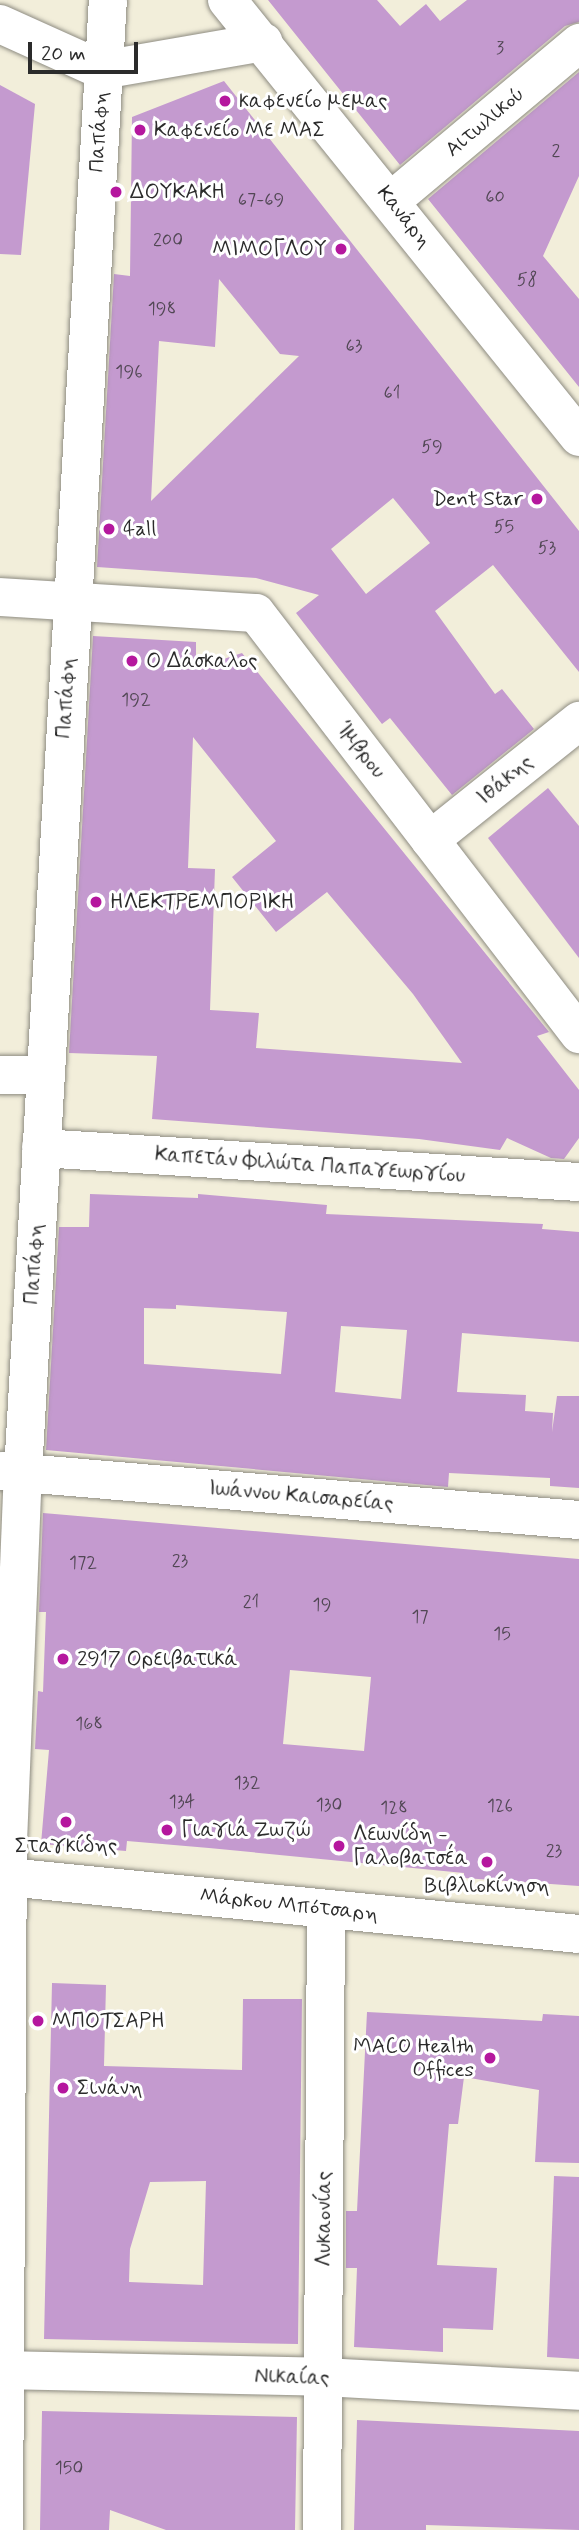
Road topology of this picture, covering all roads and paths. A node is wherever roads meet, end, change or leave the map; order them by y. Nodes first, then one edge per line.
1 (108, 0) edge
2 (227, 0) edge
3 (0, 24) edge
4 (264, 42) junction
5 (579, 43) edge
6 (102, 70) junction
7 (391, 201) junction
8 (579, 437) edge
9 (0, 597) edge
10 (71, 602) junction
11 (579, 721) edge
12 (430, 840) junction
13 (579, 1034) edge
14 (0, 1075) edge
15 (45, 1075) junction
16 (41, 1148) junction
17 (579, 1182) edge
18 (11, 1472) edge
19 (579, 1520) edge
20 (5, 1816) edge
21 (4, 1877) edge
22 (326, 1909) junction
23 (579, 1934) edge
24 (3, 2370) edge
25 (323, 2377) junction
26 (579, 2391) edge
27 (4, 2530) edge
28 (322, 2530) edge

1 - 6 street, Παπάφη
2 - 4 street, Κανάρη
3 - 6 street
4 - 6 street
4 - 7 street, Κανάρη
5 - 7 street, Αιτωλικού
6 - 10 street, Παπάφη
7 - 8 street, Κανάρη
9 - 10 street, Ίμβρου
10 - 12 street, Ίμβρου
10 - 15 street, Παπάφη
11 - 12 street, Ιθάκης
12 - 13 street, Ίμβρου
14 - 15 street
15 - 16 street, Παπάφη
16 - 17 street, Καπετάν Φιλώτα Παπαγεωργίου
16 - 18 street, Παπάφη
18 - 19 street, Ιωάννου Καισαρείας
18 - 20 street, Παπάφη
20 - 21 street, Παπάφη
21 - 22 street, Μάρκου Μπότσαρη
21 - 24 street, Παπάφη
22 - 23 street, Μάρκου Μπότσαρη
22 - 25 street, Λυκαονίας
24 - 25 street, Νικαίας
24 - 27 street, Παπάφη
25 - 26 street, Νικαίας
25 - 28 street, Λυκαονίας

